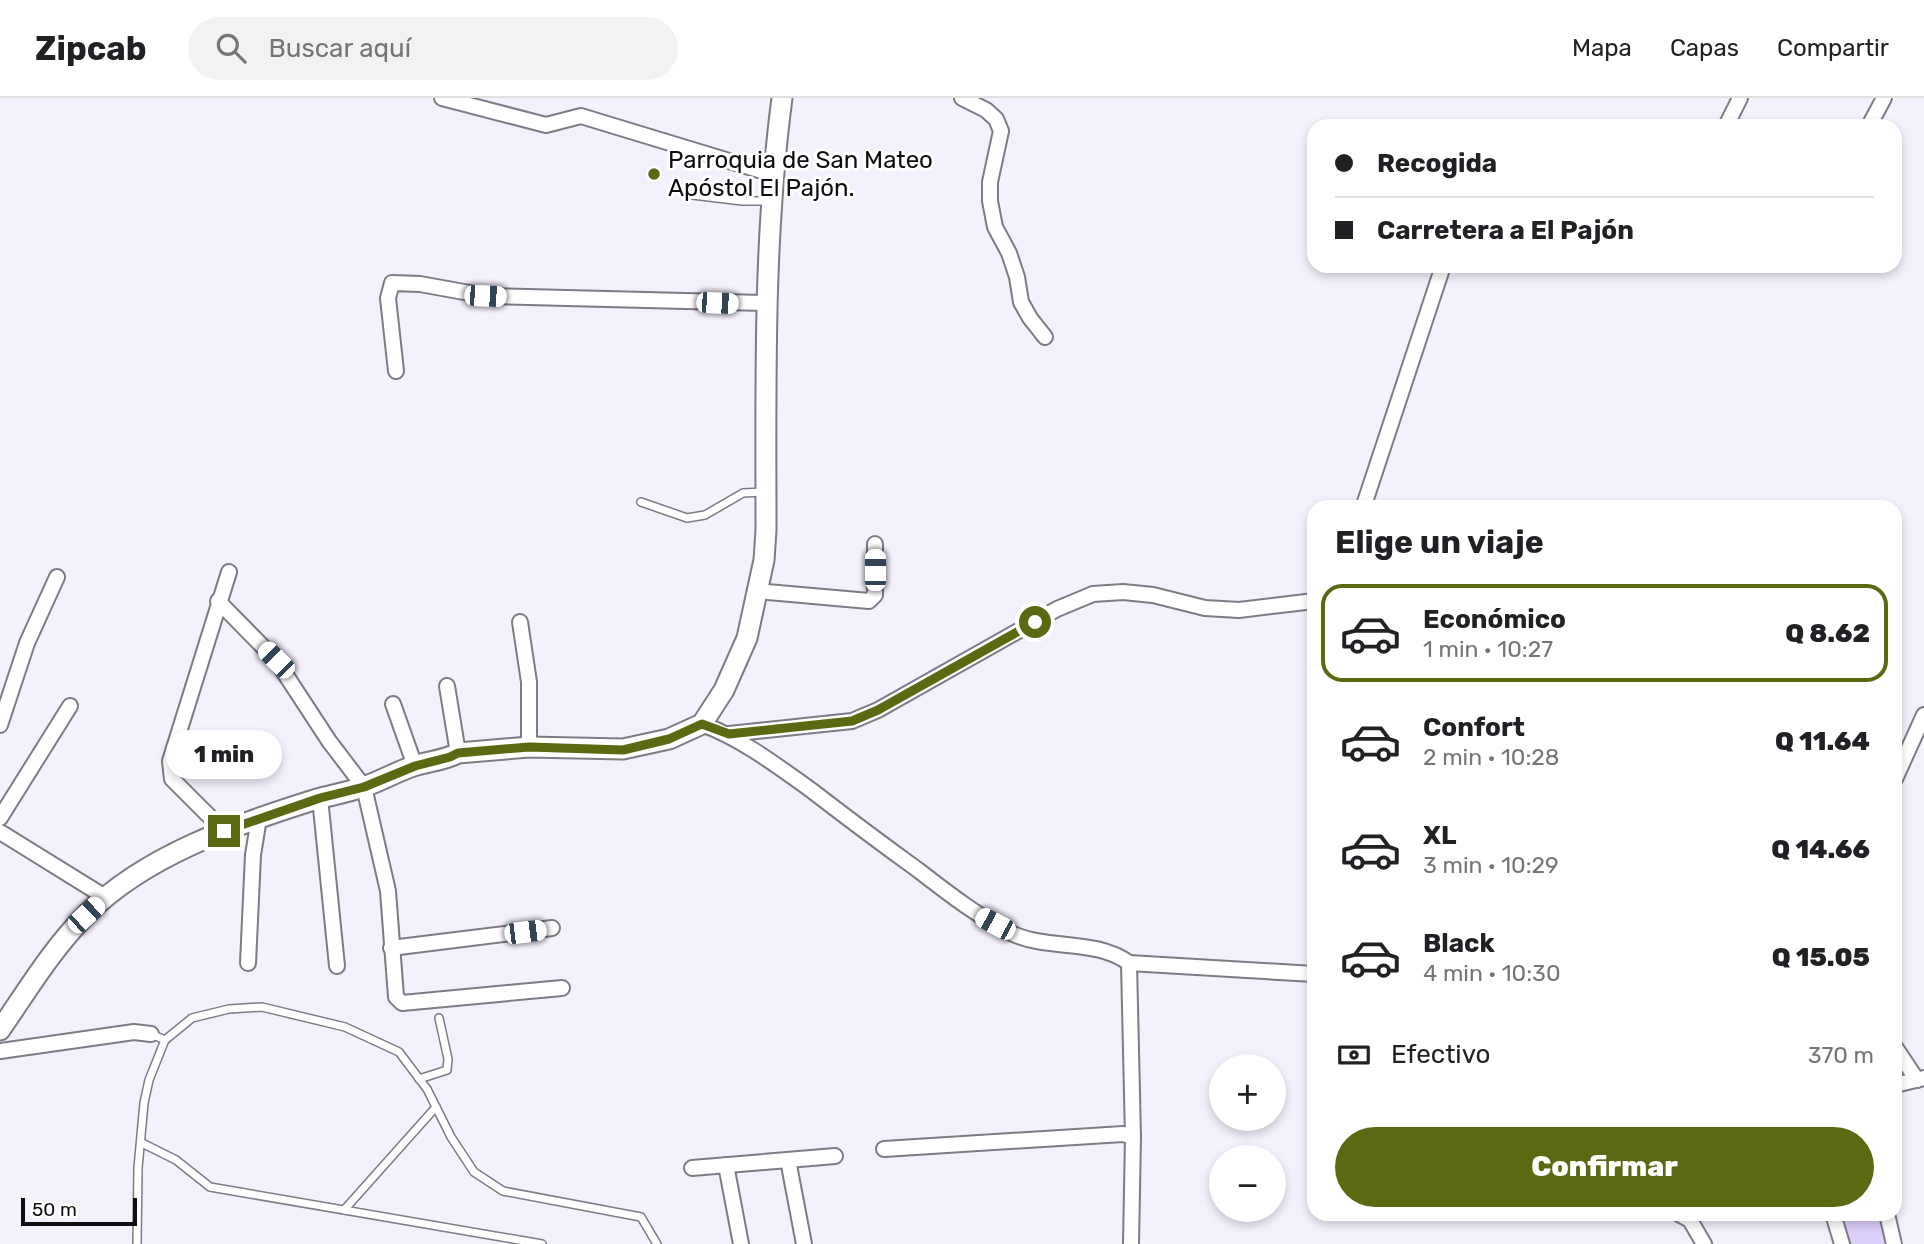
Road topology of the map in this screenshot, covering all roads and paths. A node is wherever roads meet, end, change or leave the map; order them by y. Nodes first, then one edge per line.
1 (442, 98) edge
2 (782, 98) edge
3 (962, 98) edge
4 (1740, 98) edge
5 (1884, 98) edge
6 (1730, 119) edge
7 (1873, 119) edge
8 (772, 174) junction
9 (684, 194) dead end
10 (771, 201) junction
11 (1441, 273) edge
12 (767, 303) junction
13 (1045, 337) dead end
14 (396, 371) dead end
15 (766, 492) junction
16 (1366, 500) edge
17 (640, 502) dead end
18 (875, 544) dead end
19 (229, 572) dead end
20 (57, 577) dead end
21 (757, 591) junction
22 (218, 601) junction
23 (1307, 602) edge
24 (520, 622) dead end
25 (447, 686) dead end
26 (393, 704) dead end
27 (70, 706) dead end
28 (1924, 715) edge
29 (702, 724) junction
30 (0, 725) edge
31 (729, 734) junction
32 (529, 747) junction
33 (458, 753) junction
34 (1902, 764) edge
35 (415, 766) junction
36 (364, 787) junction
37 (320, 798) junction
38 (0, 818) edge
39 (258, 818) junction
40 (224, 831) junction
41 (0, 832) edge
42 (105, 897) junction
43 (552, 928) dead end
44 (391, 948) junction
45 (248, 963) dead end
46 (1129, 963) junction
47 (337, 966) dead end
48 (1307, 974) edge
49 (562, 988) dead end
50 (439, 1018) dead end
51 (0, 1030) edge
52 (158, 1037) junction
53 (0, 1051) edge
54 (1902, 1056) edge
55 (419, 1079) junction
56 (1921, 1079) edge
57 (1902, 1083) edge
58 (436, 1107) junction
59 (1133, 1137) junction
60 (142, 1143) junction
61 (884, 1149) dead end
62 (835, 1156) dead end
63 (788, 1160) junction
64 (726, 1165) junction
65 (692, 1168) dead end
66 (344, 1210) junction
67 (1691, 1221) edge
68 (1835, 1221) edge
69 (1889, 1221) edge
70 (137, 1244) edge
71 (542, 1244) edge
72 (657, 1244) edge
73 (741, 1244) edge
74 (804, 1244) edge
75 (1131, 1244) edge
76 (1704, 1244) edge
77 (1842, 1244) edge
78 (1894, 1244) edge

1 - 8 street
2 - 8 street
3 - 13 street
4 - 6 street
5 - 7 street
8 - 10 street
9 - 10 lane
10 - 12 street
11 - 16 street
12 - 14 street
12 - 15 street
15 - 17 lane
15 - 21 street
18 - 21 street
19 - 22 street
20 - 30 street
21 - 29 street
22 - 36 street
22 - 40 street
23 - 31 street
24 - 32 street
25 - 33 street
26 - 35 street
27 - 38 street
28 - 34 street
29 - 31 street
29 - 32 street
31 - 46 street
32 - 33 street
33 - 35 street
35 - 36 street
36 - 37 street
36 - 44 street
37 - 39 street
37 - 47 street
39 - 40 street
39 - 45 street
40 - 42 street
41 - 42 street
42 - 51 street
43 - 44 street
44 - 49 street
46 - 48 street
46 - 59 street
50 - 55 lane
52 - 53 street
52 - 55 lane
52 - 60 lane
54 - 56 street
55 - 58 lane
56 - 57 street
58 - 66 lane
58 - 72 lane
59 - 61 street
59 - 75 street
60 - 66 lane
60 - 70 lane
62 - 63 street
63 - 64 street
63 - 74 street
64 - 65 street
64 - 73 street
66 - 71 lane
67 - 76 street
68 - 77 street
69 - 78 street

